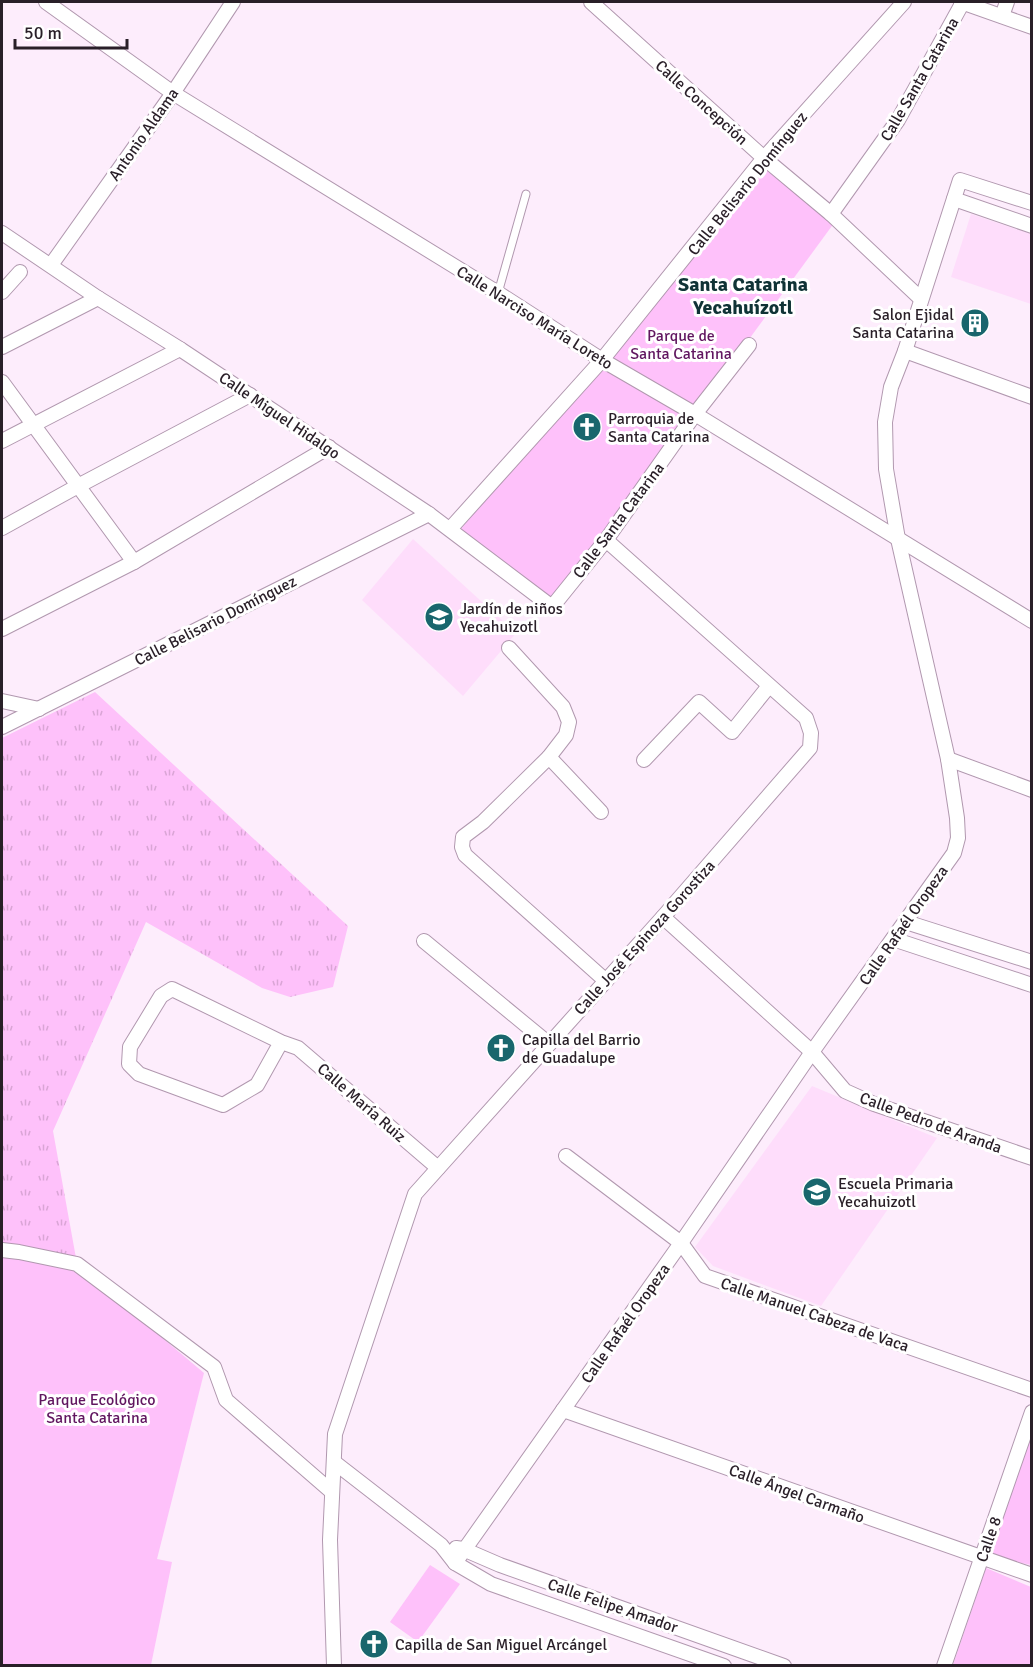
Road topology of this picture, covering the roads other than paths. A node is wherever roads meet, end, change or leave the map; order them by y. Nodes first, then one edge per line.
1 (46, 2) edge
2 (232, 2) edge
3 (591, 2) edge
4 (904, 2) edge
5 (962, 2) edge
6 (1006, 2) edge
7 (1002, 16) junction
8 (1032, 27) edge
9 (174, 93) junction
10 (764, 158) junction
11 (526, 194) dead end
12 (954, 199) junction
13 (1032, 203) edge
14 (831, 214) junction
15 (1032, 226) edge
16 (2, 233) edge
17 (51, 265) junction
18 (20, 272) dead end
19 (2, 292) edge
20 (498, 292) junction
21 (98, 298) junction
22 (921, 299) junction
23 (749, 345) dead end
24 (2, 347) edge
25 (180, 349) junction
26 (905, 351) junction
27 (602, 360) junction
28 (2, 382) edge
29 (250, 395) junction
30 (1032, 397) edge
31 (695, 414) junction
32 (33, 425) junction
33 (2, 441) edge
34 (330, 447) junction
35 (78, 486) junction
36 (429, 514) junction
37 (2, 528) edge
38 (450, 529) junction
39 (898, 539) junction
40 (606, 540) junction
41 (134, 562) junction
42 (552, 608) joint
43 (1032, 621) edge
44 (2, 629) edge
45 (509, 648) dead end
46 (770, 686) junction
47 (2, 701) edge
48 (39, 709) junction
49 (2, 727) edge
50 (549, 757) junction
51 (948, 759) junction
52 (644, 760) dead end
53 (1032, 790) edge
54 (601, 812) dead end
55 (663, 917) junction
56 (906, 922) junction
57 (893, 939) junction
58 (424, 941) dead end
59 (1032, 962) edge
60 (606, 981) junction
61 (1032, 985) edge
62 (281, 1042) junction
63 (549, 1044) junction
64 (812, 1052) junction
65 (567, 1156) dead end
66 (1032, 1158) edge
67 (438, 1167) junction
68 (681, 1243) junction
69 (2, 1250) edge
70 (1032, 1390) edge
71 (563, 1410) junction
72 (1032, 1412) edge
73 (334, 1462) junction
74 (332, 1492) junction
75 (441, 1545) junction
76 (463, 1549) junction
77 (981, 1558) junction
78 (454, 1563) junction
79 (1032, 1575) edge
80 (334, 1665) edge
81 (724, 1665) edge
82 (784, 1665) edge
83 (944, 1665) edge

1 - 9 street, Calle Narciso María Loreto
2 - 9 street, Antonio Aldama
3 - 10 street, Calle Concepción
4 - 10 street, Calle Belisario Domínguez
5 - 7 street
5 - 14 street, Calle Santa Catarina
6 - 7 street
7 - 8 street
9 - 17 street, Antonio Aldama
9 - 20 street, Calle Narciso María Loreto
10 - 14 street, Calle Concepción
10 - 27 street, Calle Belisario Domínguez
11 - 20 lane
12 - 13 street, Calle Rafaél Oropeza
12 - 15 street
12 - 22 street, Calle Rafaél Oropeza
14 - 22 street, Calle Concepción
16 - 17 street, Calle Miguel Hidalgo
17 - 21 street, Calle Miguel Hidalgo
18 - 19 street
20 - 27 street, Calle Narciso María Loreto
21 - 24 street
21 - 25 street, Calle Miguel Hidalgo
22 - 26 street, Calle Rafaél Oropeza
23 - 31 street, Calle Santa Catarina
25 - 29 street, Calle Miguel Hidalgo
25 - 32 street
26 - 30 street
26 - 39 street, Calle Rafaél Oropeza
27 - 31 street, Calle Narciso María Loreto
27 - 38 street, Calle Belisario Domínguez
28 - 32 street
29 - 34 street, Calle Miguel Hidalgo
29 - 35 street
31 - 39 street, Calle Narciso María Loreto
31 - 40 street, Calle Santa Catarina
32 - 33 street
32 - 35 street
34 - 36 street, Calle Miguel Hidalgo
34 - 41 street
35 - 37 street
35 - 41 street
36 - 38 street, Calle Miguel Hidalgo
36 - 48 street, Calle Belisario Domínguez
38 - 42 street, Calle Miguel Hidalgo
39 - 43 street, Calle Narciso María Loreto
39 - 51 street, Calle Rafaél Oropeza
40 - 42 street, Calle Santa Catarina
40 - 46 street, Calle José Espinoza Gorostiza
41 - 44 street
45 - 50 street
46 - 52 street
46 - 55 street, Calle José Espinoza Gorostiza
47 - 48 street
48 - 49 street, Calle Belisario Domínguez
50 - 54 street
50 - 60 street
51 - 53 street
51 - 56 street, Calle Rafaél Oropeza
55 - 60 street, Calle José Espinoza Gorostiza
55 - 64 street, Calle Pedro de Aranda
56 - 57 street, Calle Rafaél Oropeza
56 - 59 street
57 - 61 street
57 - 64 street, Calle Rafaél Oropeza
58 - 63 street
60 - 63 street, Calle José Espinoza Gorostiza
62 - 62 street, Calle María Ruiz
62 - 67 street, Calle María Ruiz
63 - 67 street, Calle José Espinoza Gorostiza
64 - 66 street, Calle Pedro de Aranda
64 - 68 street, Calle Rafaél Oropeza
65 - 68 street, Calle Manuel Cabeza de Vaca
67 - 73 street, Calle José Espinoza Gorostiza
68 - 70 street, Calle Manuel Cabeza de Vaca
68 - 71 street, Calle Rafaél Oropeza
69 - 74 street
71 - 76 street, Calle Rafaél Oropeza
71 - 77 street, Calle Ángel Carmaño
72 - 77 street, Calle 8
73 - 74 street, Calle José Espinoza Gorostiza
73 - 75 street, Calle Felipe Amador
74 - 80 street, Calle José Espinoza Gorostiza
75 - 76 street, Calle Felipe Amador
75 - 78 street, Calle Felipe Amador
76 - 78 street, Calle Rafaél Oropeza
76 - 82 street, Calle Felipe Amador
77 - 79 street, Calle Ángel Carmaño
77 - 83 street, Calle 8
78 - 81 street, Calle Felipe Amador

